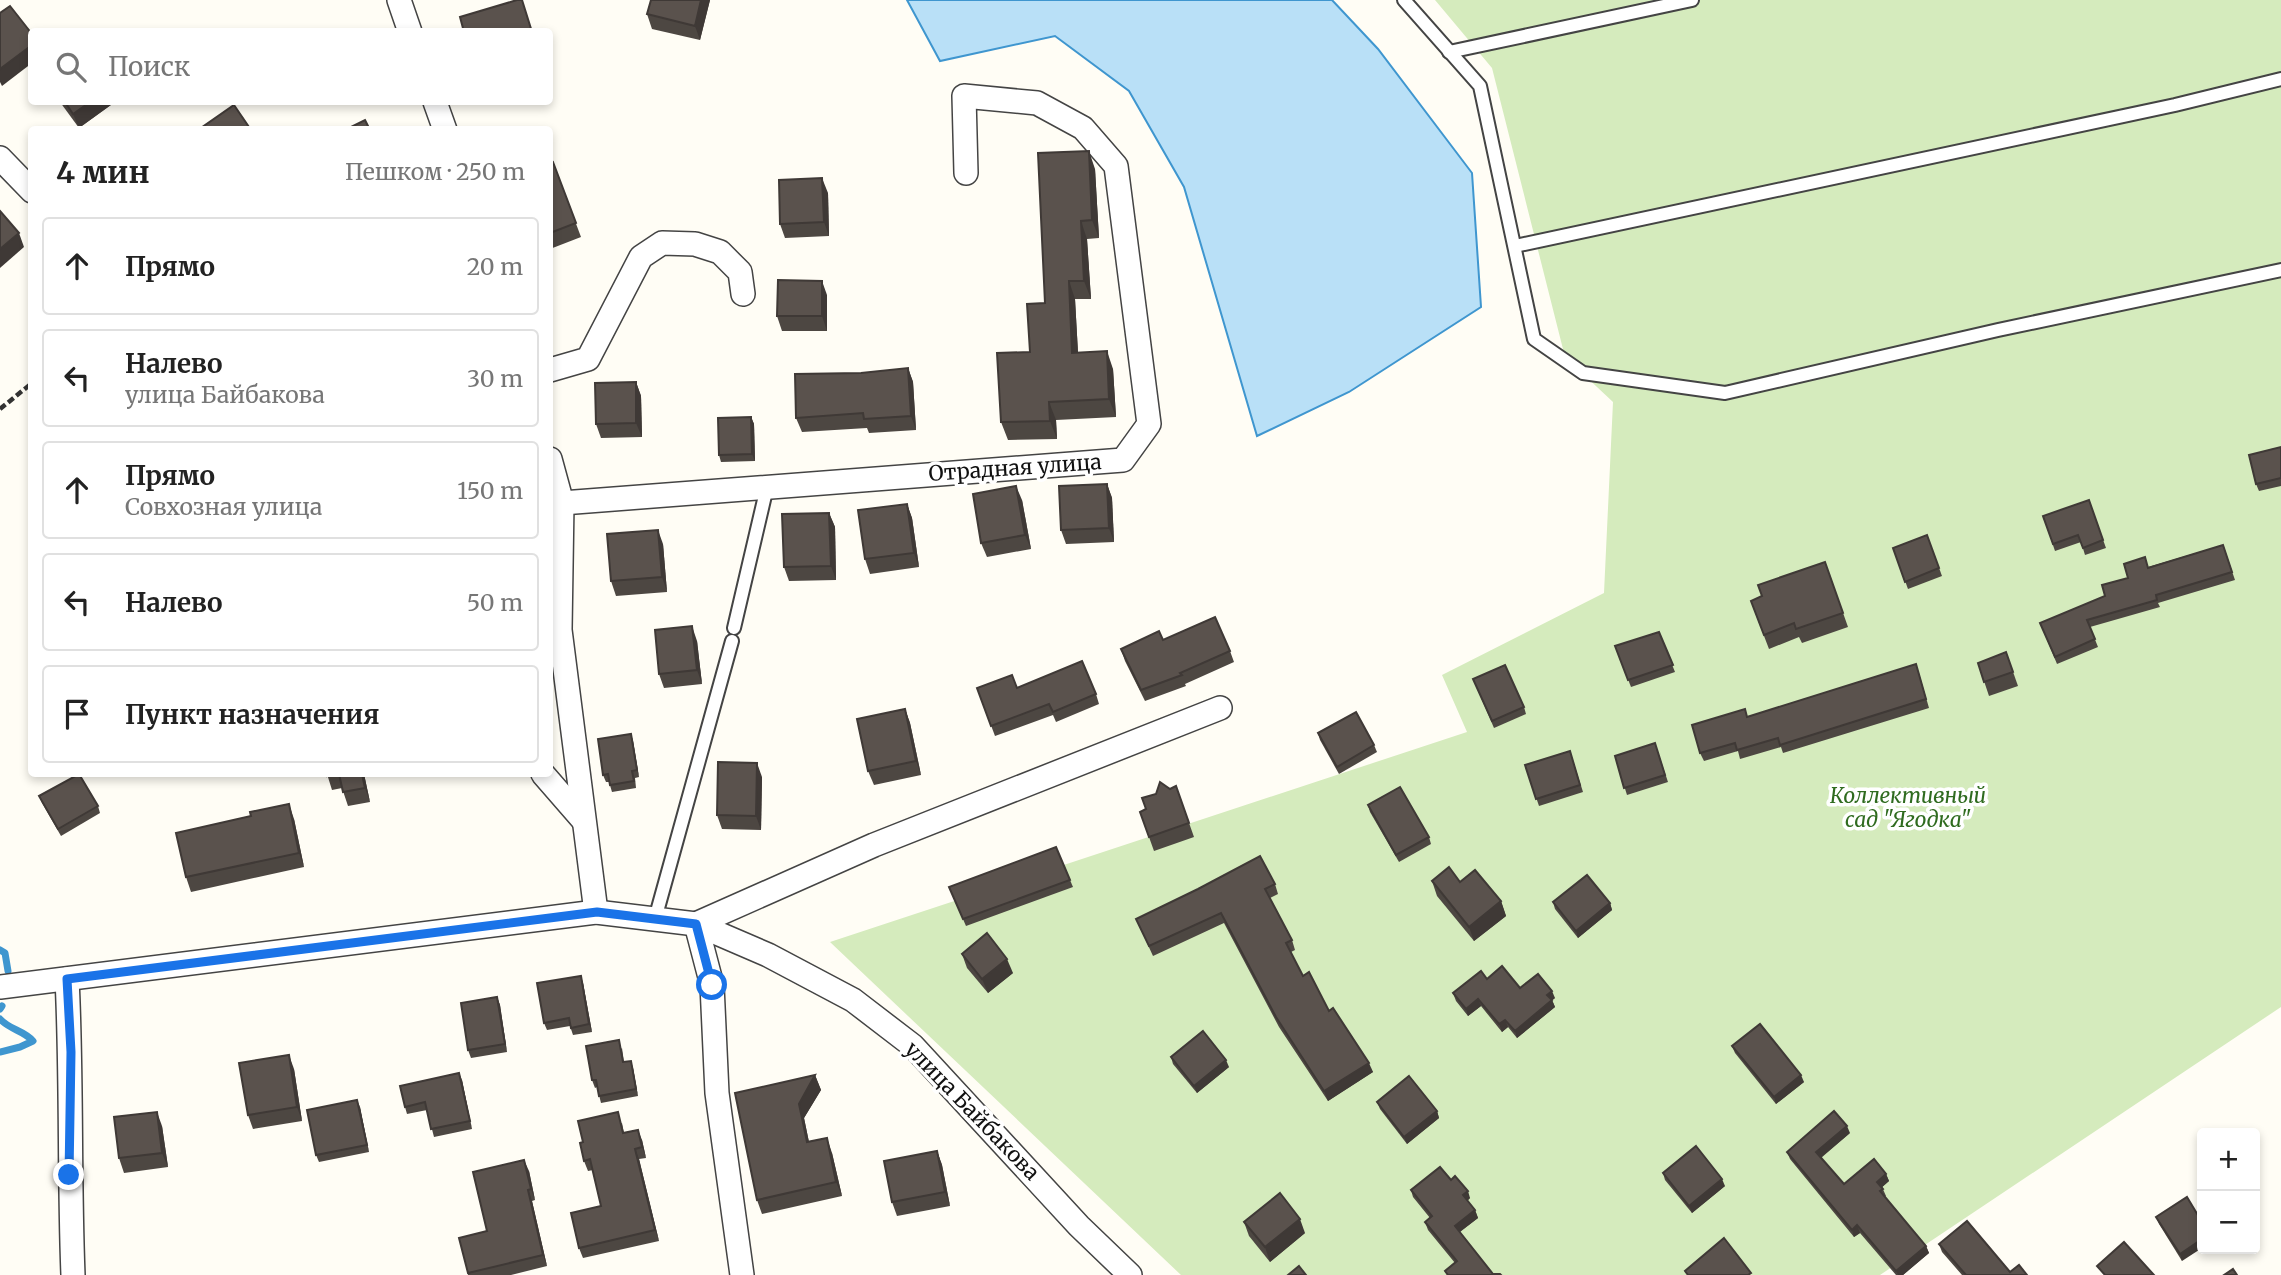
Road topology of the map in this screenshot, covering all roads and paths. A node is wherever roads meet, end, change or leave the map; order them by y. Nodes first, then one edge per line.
1 (399, 0) edge
2 (1404, 0) edge
3 (1692, 0) edge
4 (409, 28) edge
5 (1449, 52) junction
6 (2281, 79) edge
7 (436, 105) edge
8 (444, 126) edge
9 (0, 158) edge
10 (966, 173) dead end
11 (28, 187) edge
12 (1515, 246) junction
13 (2281, 270) edge
14 (743, 294) dead end
15 (553, 369) edge
16 (28, 386) edge
17 (0, 409) edge
18 (553, 470) edge
19 (766, 487) junction
20 (562, 503) junction
21 (1220, 708) dead end
22 (546, 777) edge
23 (583, 820) junction
24 (597, 912) junction
25 (655, 919) junction
26 (696, 924) junction
27 (67, 979) junction
28 (0, 986) edge
29 (73, 1275) edge
30 (742, 1275) edge
31 (1130, 1275) edge

1 - 4 street
2 - 5 lane
3 - 5 lane
5 - 12 lane
6 - 12 lane
7 - 8 street
9 - 11 street
10 - 19 street, Отрадная улица
12 - 13 lane
14 - 15 street
16 - 17 path
18 - 20 street
19 - 20 street, Отрадная улица
19 - 25 lane
20 - 23 street
21 - 26 street
22 - 23 street
23 - 24 street
24 - 25 street, улица Байбакова
24 - 27 street, улица Байбакова
25 - 26 street, улица Байбакова
26 - 30 street
26 - 31 street, улица Байбакова
27 - 28 street, улица Байбакова
27 - 29 street

